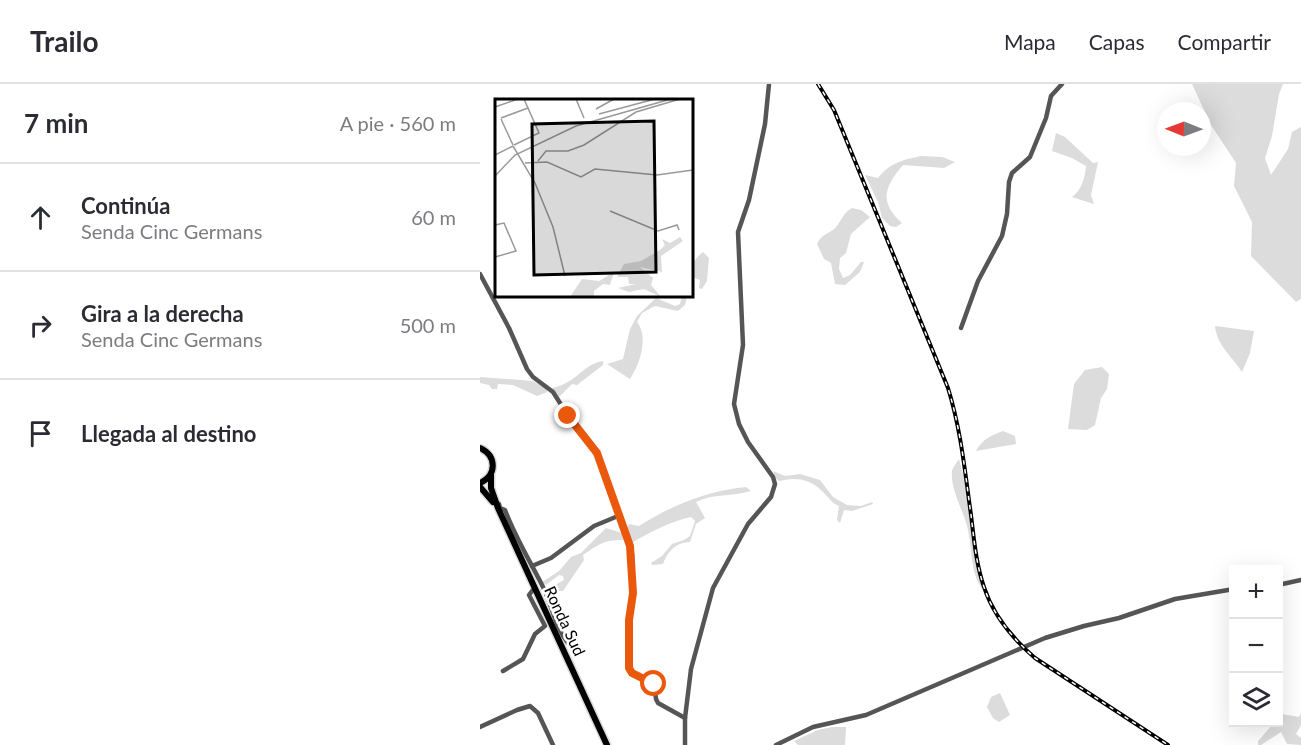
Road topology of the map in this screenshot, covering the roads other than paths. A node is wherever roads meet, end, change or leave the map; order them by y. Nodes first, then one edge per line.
1 (769, 84) edge
2 (1062, 84) edge
3 (480, 274) edge
4 (961, 328) dead end
5 (480, 448) edge
6 (490, 475) junction
7 (480, 485) edge
8 (491, 488) junction
9 (498, 508) junction
10 (618, 516) junction
11 (532, 566) junction
12 (1301, 580) edge
13 (1283, 584) edge
14 (538, 589) junction
15 (1229, 590) edge
16 (576, 642) dead end
17 (503, 671) dead end
18 (685, 718) junction
19 (480, 727) edge
20 (553, 745) edge
21 (607, 745) edge
22 (685, 745) edge
23 (776, 745) edge

1 - 18 street
2 - 4 street
3 - 10 street
5 - 6 main road
6 - 7 main road
6 - 8 main road
7 - 9 main road
8 - 9 main road
8 - 11 street
9 - 21 main road, Ronda Sud
10 - 11 street
10 - 18 street
11 - 14 street
12 - 13 street
14 - 16 street
14 - 17 street
15 - 23 street
18 - 22 street
19 - 20 street

